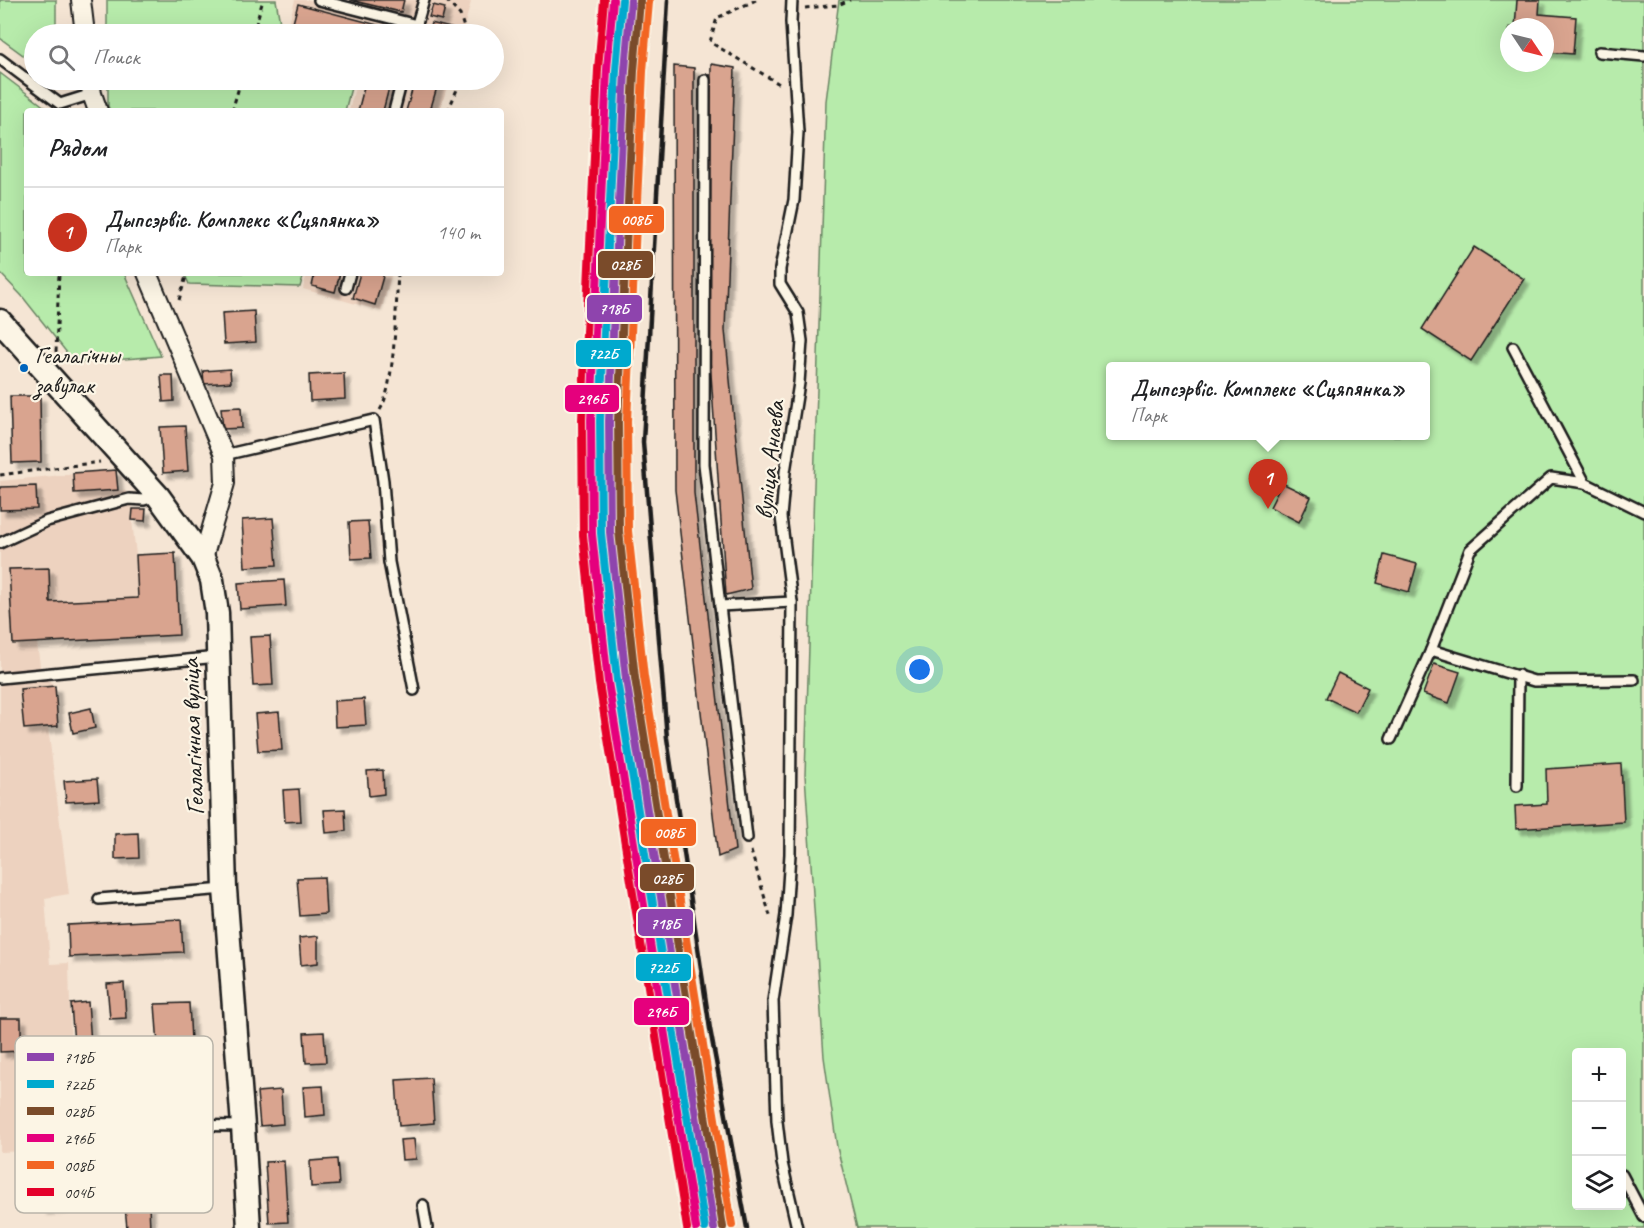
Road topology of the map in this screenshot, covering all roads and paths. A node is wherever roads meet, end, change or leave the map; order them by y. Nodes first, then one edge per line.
1 (81, 0) edge
2 (263, 0) edge
3 (319, 0) edge
4 (424, 0) edge
5 (446, 0) edge
6 (756, 0) edge
7 (850, 0) edge
8 (791, 5) edge
9 (84, 24) edge
10 (256, 24) edge
11 (396, 24) edge
12 (417, 24) edge
13 (463, 24) edge
14 (1599, 52) dead end
15 (1644, 56) edge
16 (0, 59) edge
17 (24, 77) edge
18 (705, 80) dead end
19 (41, 90) edge
20 (238, 90) edge
21 (399, 90) edge
22 (457, 90) edge
23 (795, 94) junction
24 (93, 95) edge
25 (233, 108) edge
26 (395, 108) edge
27 (449, 108) edge
28 (59, 276) edge
29 (148, 276) edge
30 (349, 276) edge
31 (398, 276) edge
32 (346, 288) dead end
33 (0, 321) edge
34 (1513, 347) dead end
35 (55, 380) junction
36 (374, 420) junction
37 (224, 455) junction
38 (110, 460) dead end
39 (0, 475) edge
40 (1585, 483) junction
41 (158, 496) junction
42 (1644, 512) edge
43 (0, 543) edge
44 (203, 558) junction
45 (792, 602) junction
46 (720, 606) junction
47 (1431, 650) junction
48 (219, 657) junction
49 (1518, 675) junction
50 (0, 678) edge
51 (1634, 680) dead end
52 (414, 690) dead end
53 (1391, 739) dead end
54 (1516, 786) dead end
55 (747, 838) joint
56 (225, 889) junction
57 (99, 899) dead end
58 (780, 953) junction
59 (213, 1126) edge
60 (243, 1126) junction
61 (1626, 1183) edge
62 (423, 1205) dead end
63 (1644, 1217) edge
64 (249, 1228) edge
65 (427, 1228) edge
66 (797, 1228) edge

1 - 9 street
2 - 10 path
3 - 11 lane
4 - 12 lane
5 - 13 path
6 - 23 path
7 - 8 path
8 - 23 lane, вуліца Анаева
14 - 15 lane
16 - 17 lane
18 - 46 lane
19 - 24 lane
20 - 25 path
21 - 26 lane
22 - 27 path
23 - 45 lane, вуліца Анаева
28 - 35 path
29 - 37 street
30 - 32 lane
31 - 36 path
33 - 35 street, Геалагічная вуліца
34 - 40 lane
35 - 41 street, Геалагічная вуліца
36 - 37 lane
36 - 52 lane
37 - 44 street
38 - 39 path
40 - 42 lane
40 - 47 lane
41 - 43 lane
41 - 44 street, Геалагічная вуліца
44 - 48 street, Геалагічная вуліца
45 - 46 lane
45 - 58 lane, вуліца Анаева
46 - 55 lane
47 - 49 lane
47 - 53 lane
48 - 50 lane
48 - 56 street, Геалагічная вуліца
49 - 51 lane
49 - 54 lane
55 - 58 path
56 - 57 lane
56 - 60 street, Геалагічная вуліца
58 - 66 lane, вуліца Анаева
59 - 60 lane
60 - 64 street, Геалагічная вуліца
61 - 63 lane
62 - 65 lane

